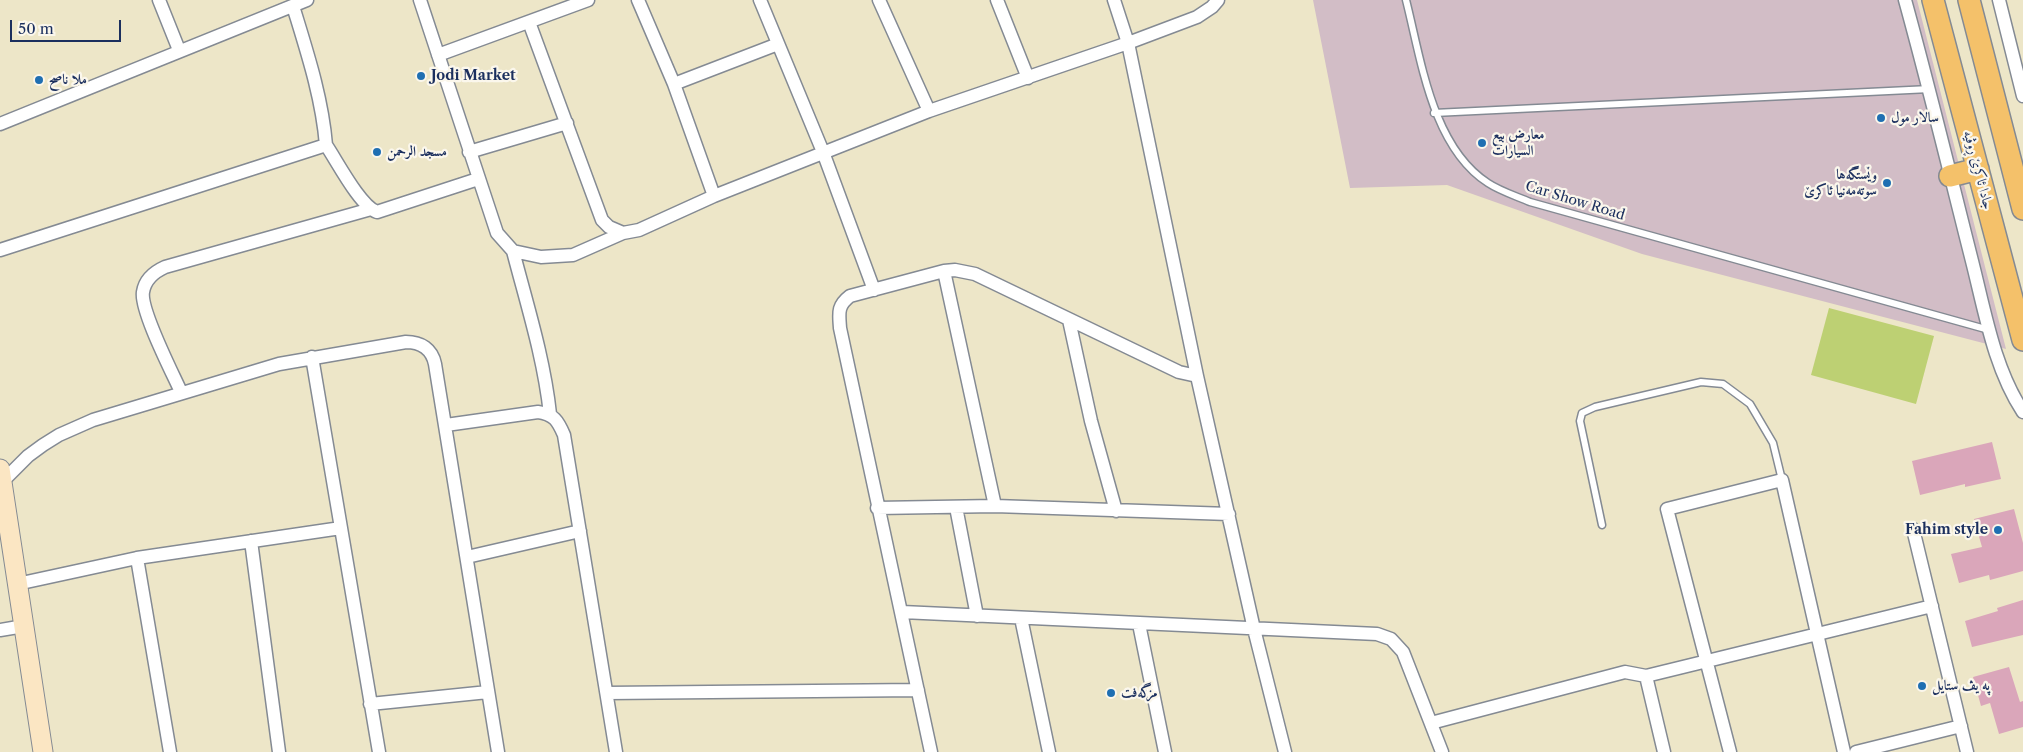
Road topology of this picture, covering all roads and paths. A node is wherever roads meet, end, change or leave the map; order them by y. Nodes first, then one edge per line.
1 (159, 0) edge
2 (307, 0) edge
3 (420, 0) edge
4 (586, 0) edge
5 (638, 0) edge
6 (760, 0) edge
7 (880, 0) edge
8 (997, 0) edge
9 (1114, 0) edge
10 (1218, 0) edge
11 (1406, 0) edge
12 (1905, 0) edge
13 (1933, 0) edge
14 (1969, 0) edge
15 (1999, 0) edge
16 (286, 5) edge
17 (529, 22) junction
18 (778, 44) junction
19 (1128, 44) junction
20 (179, 50) junction
21 (438, 55) junction
22 (2018, 55) edge
23 (1028, 78) junction
24 (674, 84) junction
25 (1930, 89) junction
26 (2023, 96) edge
27 (929, 111) junction
28 (1434, 113) junction
29 (566, 123) junction
30 (0, 124) edge
31 (326, 145) junction
32 (469, 152) junction
33 (823, 152) junction
34 (1978, 169) junction
35 (1950, 176) junction
36 (478, 179) junction
37 (714, 196) junction
38 (2023, 209) edge
39 (371, 210) junction
40 (623, 233) junction
41 (0, 250) edge
42 (513, 251) junction
43 (944, 271) junction
44 (874, 290) junction
45 (1069, 320) junction
46 (1990, 330) junction
47 (2023, 340) edge
48 (312, 357) junction
49 (1197, 376) junction
50 (180, 392) junction
51 (2023, 412) edge
52 (550, 414) junction
53 (446, 425) junction
54 (1, 476) edge
55 (1782, 480) junction
56 (994, 506) junction
57 (956, 507) junction
58 (877, 508) junction
59 (1116, 511) junction
60 (1229, 514) junction
61 (1602, 524) dead end
62 (341, 528) junction
63 (1913, 529) dead end
64 (580, 531) junction
65 (251, 541) junction
66 (467, 557) junction
67 (137, 558) junction
68 (17, 584) junction
69 (1932, 606) junction
70 (902, 612) junction
71 (977, 616) junction
72 (1022, 618) junction
73 (1139, 624) junction
74 (24, 626) junction
75 (1254, 629) junction
76 (0, 630) edge
77 (1817, 634) junction
78 (1707, 661) junction
79 (1646, 676) junction
80 (918, 690) junction
81 (488, 692) junction
82 (607, 693) junction
83 (370, 704) junction
84 (1432, 723) junction
85 (1961, 726) junction
86 (39, 751) edge
87 (170, 752) edge
88 (279, 752) edge
89 (378, 752) edge
90 (498, 752) edge
91 (616, 752) edge
92 (932, 752) edge
93 (1049, 752) edge
94 (1165, 752) edge
95 (1285, 752) edge
96 (1442, 752) edge
97 (1664, 752) edge
98 (1730, 752) edge
99 (1844, 752) edge
100 (1856, 752) edge
101 (1967, 752) edge

1 - 20 street
2 - 16 street
3 - 21 street
4 - 17 street
5 - 24 street
6 - 18 street
7 - 27 street
8 - 23 street
9 - 19 street
10 - 19 street
11 - 28 lane, Car Show Road
12 - 25 street
13 - 34 highway, جادا ئاکرێ ڕوڤیە
14 - 38 highway
15 - 22 street
16 - 20 street
16 - 31 street
17 - 21 street
17 - 29 street
18 - 24 street
18 - 33 street
19 - 23 street
19 - 49 street
20 - 30 street
21 - 32 street
22 - 26 street
23 - 27 street
24 - 37 street
25 - 28 lane
25 - 35 street
27 - 33 street
28 - 46 lane, Car Show Road
29 - 32 street
29 - 40 street
31 - 39 street
31 - 41 street
32 - 36 street
33 - 37 street
33 - 44 street
34 - 35 highway
34 - 47 highway, جادا ئاکرێ ڕوڤیە
35 - 46 street
36 - 39 street
36 - 42 street
37 - 40 street
39 - 50 street
40 - 42 street
42 - 52 street
43 - 44 street
43 - 45 street
43 - 56 street
44 - 58 street
45 - 49 street
45 - 59 street
46 - 51 street
48 - 50 street
48 - 53 street
48 - 62 street
49 - 60 street
50 - 54 street
52 - 53 street
52 - 64 street
53 - 66 street
54 - 68 main road
55 - 61 lane
55 - 77 street
55 - 78 street
56 - 57 street
56 - 59 street
57 - 58 street
57 - 71 street
58 - 70 street
59 - 60 street
60 - 75 street
62 - 65 street
62 - 83 street
63 - 69 street
64 - 66 street
64 - 82 street
65 - 67 street
65 - 88 street
66 - 81 street
67 - 68 street
67 - 87 street
68 - 74 main road
69 - 77 street
69 - 85 street
70 - 71 street
70 - 80 street
71 - 72 street
72 - 73 street
72 - 93 street
73 - 75 street
73 - 94 street
74 - 76 street
74 - 86 main road
75 - 84 street
75 - 95 street
77 - 78 street
77 - 99 street
78 - 79 street
78 - 98 street
79 - 84 street
79 - 97 street
80 - 82 street
80 - 92 street
81 - 83 street
81 - 90 street
82 - 91 street
83 - 89 street
84 - 96 street
85 - 100 street
85 - 101 street

